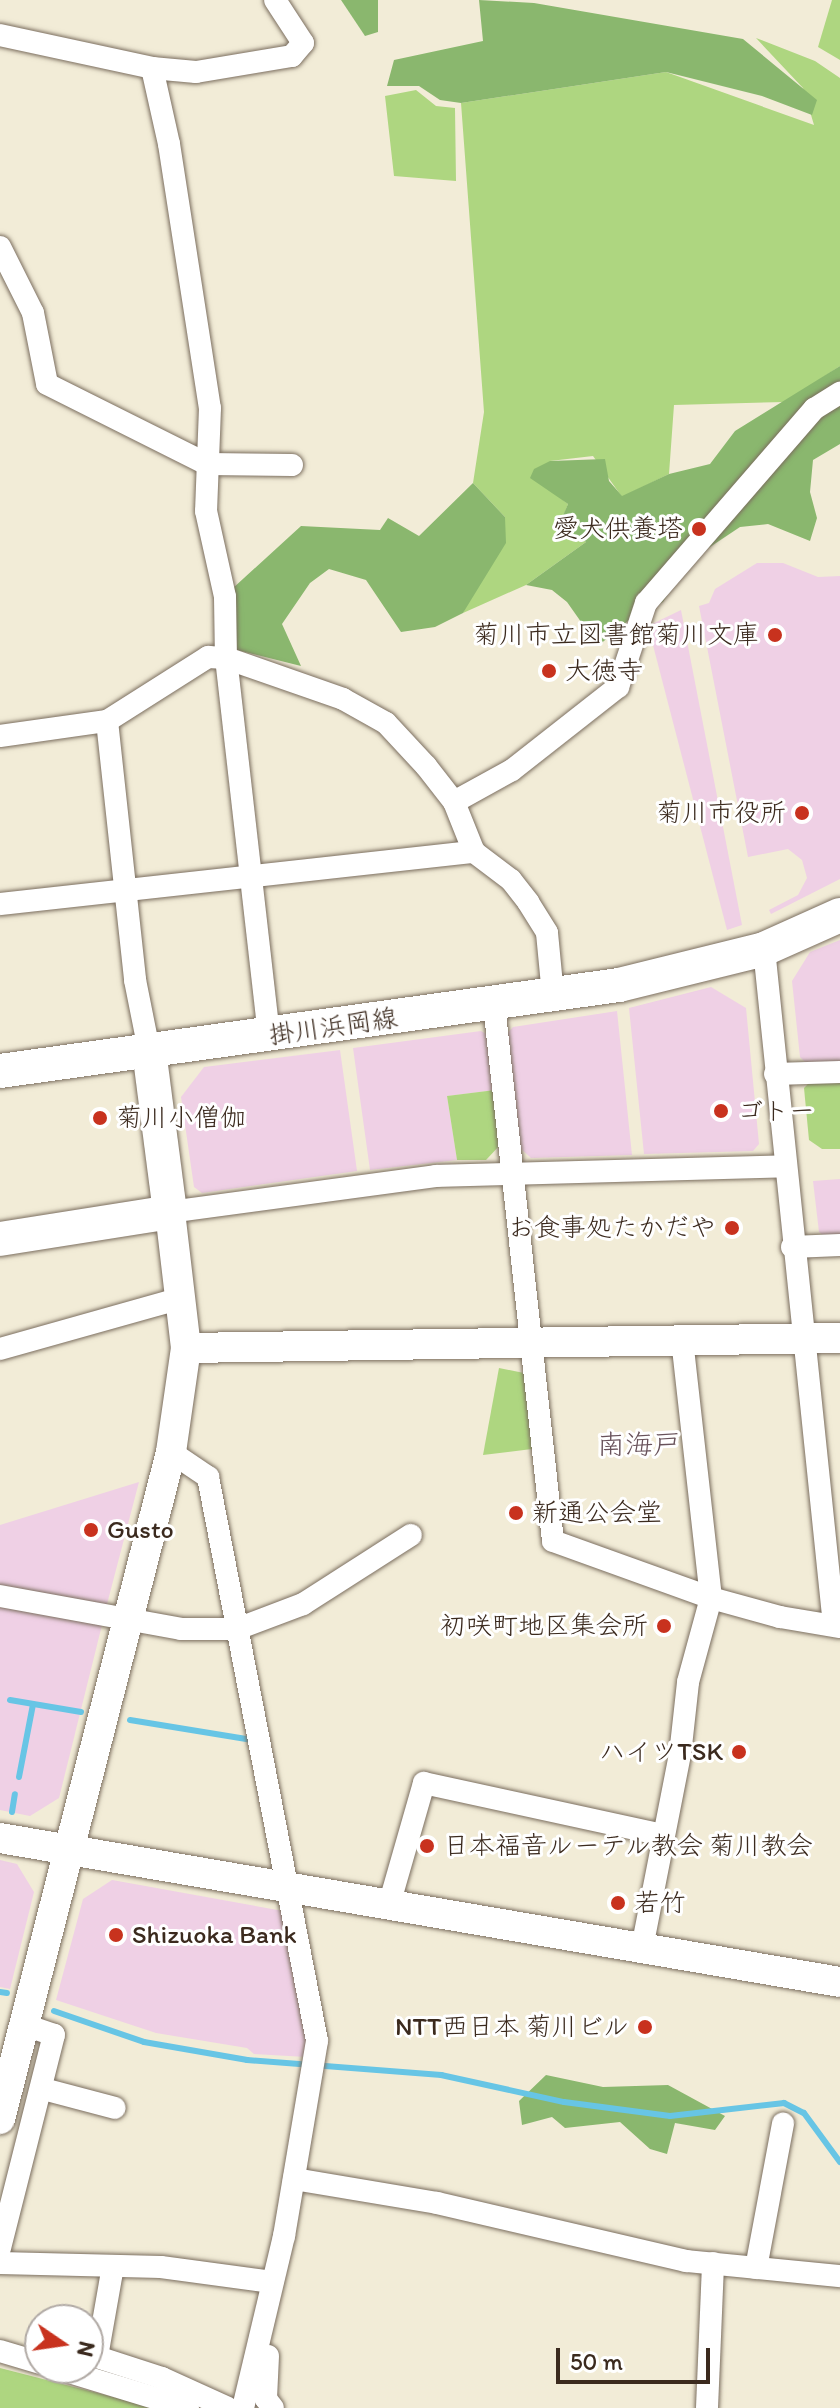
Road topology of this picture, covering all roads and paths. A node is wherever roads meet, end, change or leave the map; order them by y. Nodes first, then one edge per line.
1 (275, 0) edge
2 (0, 35) edge
3 (152, 68) junction
4 (0, 247) edge
5 (840, 393) edge
6 (207, 464) junction
7 (292, 465) dead end
8 (226, 658) junction
9 (107, 721) junction
10 (0, 736) edge
11 (454, 802) junction
12 (474, 852) junction
13 (252, 876) junction
14 (124, 890) junction
15 (0, 904) edge
16 (840, 915) edge
17 (764, 949) junction
18 (553, 995) junction
19 (494, 1005) junction
20 (269, 1037) junction
21 (149, 1050) junction
22 (0, 1071) edge
23 (840, 1072) edge
24 (775, 1074) junction
25 (785, 1166) junction
26 (512, 1175) junction
27 (170, 1212) junction
28 (0, 1239) edge
29 (840, 1245) edge
30 (792, 1247) junction
31 (182, 1298) junction
32 (806, 1338) junction
33 (840, 1338) edge
34 (682, 1340) junction
35 (529, 1343) junction
36 (186, 1348) junction
37 (0, 1349) edge
38 (171, 1452) junction
39 (411, 1535) dead end
40 (0, 1596) edge
41 (711, 1598) junction
42 (130, 1619) junction
43 (837, 1626) edge
44 (237, 1629) junction
45 (662, 1835) junction
46 (0, 1838) edge
47 (70, 1850) junction
48 (286, 1888) junction
49 (389, 1905) junction
50 (642, 1948) junction
51 (840, 1982) edge
52 (29, 2008) junction
53 (43, 2089) junction
54 (115, 2108) dead end
55 (0, 2119) edge
56 (783, 2124) dead end
57 (294, 2179) junction
58 (284, 2236) junction
59 (0, 2248) edge
60 (0, 2263) edge
61 (713, 2263) junction
62 (113, 2266) junction
63 (756, 2268) junction
64 (840, 2276) edge
65 (272, 2282) junction
66 (0, 2351) edge
67 (24, 2358) edge
68 (104, 2383) edge
69 (188, 2408) edge
70 (228, 2408) edge
71 (243, 2408) edge
72 (273, 2408) edge
73 (707, 2408) edge

1 - 3 street
2 - 3 street
3 - 6 street
4 - 6 street
5 - 11 street
6 - 7 street
6 - 8 street
8 - 9 street
8 - 11 street
8 - 13 street
9 - 10 street
9 - 14 street
11 - 12 street
12 - 13 street
12 - 18 street
13 - 14 street
13 - 20 street
14 - 15 street
14 - 21 street
16 - 17 main road, 掛川浜岡線
17 - 18 main road, 掛川浜岡線
17 - 24 street
18 - 19 main road, 掛川浜岡線
19 - 20 main road, 掛川浜岡線
19 - 26 street
20 - 21 main road, 掛川浜岡線
21 - 22 main road, 掛川浜岡線
21 - 27 main road
23 - 24 street
24 - 25 street
25 - 26 street
25 - 30 street
26 - 27 street
26 - 35 street
27 - 28 main road
27 - 31 street
29 - 30 street
30 - 32 street
31 - 36 street
31 - 37 street
32 - 33 street
32 - 34 street
32 - 43 street
34 - 35 street
34 - 41 street
35 - 36 street
35 - 41 street
36 - 38 street
38 - 42 street
38 - 44 street
39 - 44 street
40 - 42 street
41 - 43 street
41 - 45 street
42 - 44 street
42 - 47 street
44 - 48 street
45 - 49 street
45 - 50 street
46 - 47 street
47 - 48 street
47 - 52 street
48 - 49 street
48 - 57 street
49 - 50 street
50 - 51 street
52 - 53 street
52 - 55 street
53 - 54 street
53 - 59 street
56 - 63 street
57 - 58 street
57 - 61 street
58 - 65 street
58 - 72 street
60 - 62 street
61 - 63 street
61 - 73 street
62 - 65 street
62 - 70 street
63 - 64 street
65 - 71 street
66 - 67 street
68 - 69 street

